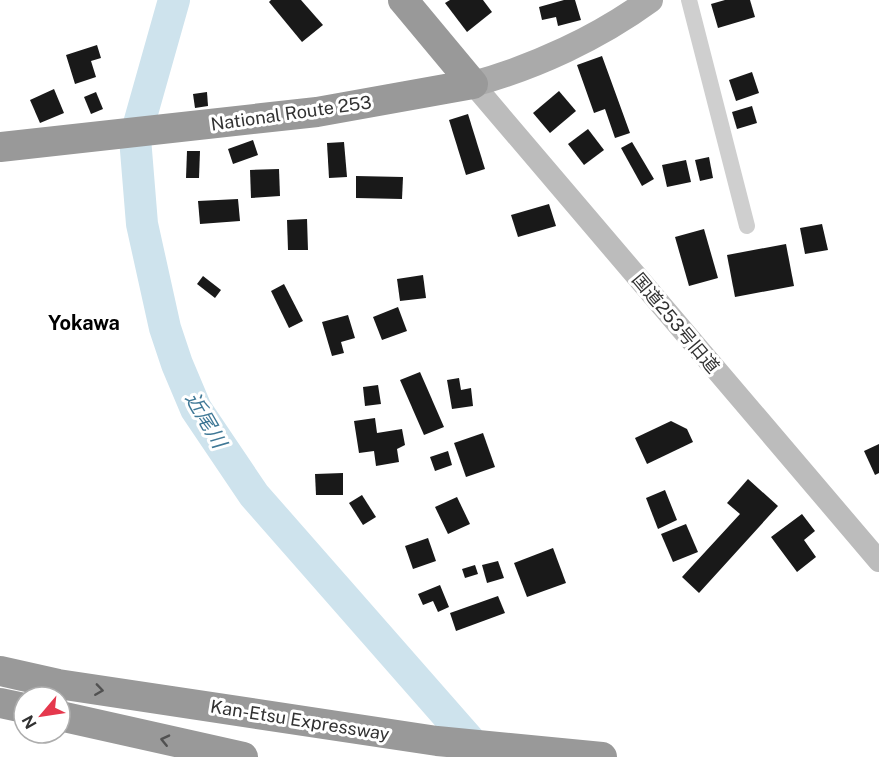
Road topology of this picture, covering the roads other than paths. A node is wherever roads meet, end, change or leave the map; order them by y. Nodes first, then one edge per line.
1 (403, 0) edge
2 (650, 0) edge
3 (689, 0) edge
4 (473, 84) junction
5 (0, 147) edge
6 (747, 226) dead end
7 (879, 561) edge
8 (0, 671) edge
9 (72, 719) edge
10 (243, 757) edge
11 (602, 757) edge

1 - 4 highway
2 - 4 main road
3 - 6 street
4 - 5 highway, National Route 253
4 - 7 street, 国道253号旧道
8 -> 11 highway, Kan-Etsu Expressway
10 -> 9 highway

